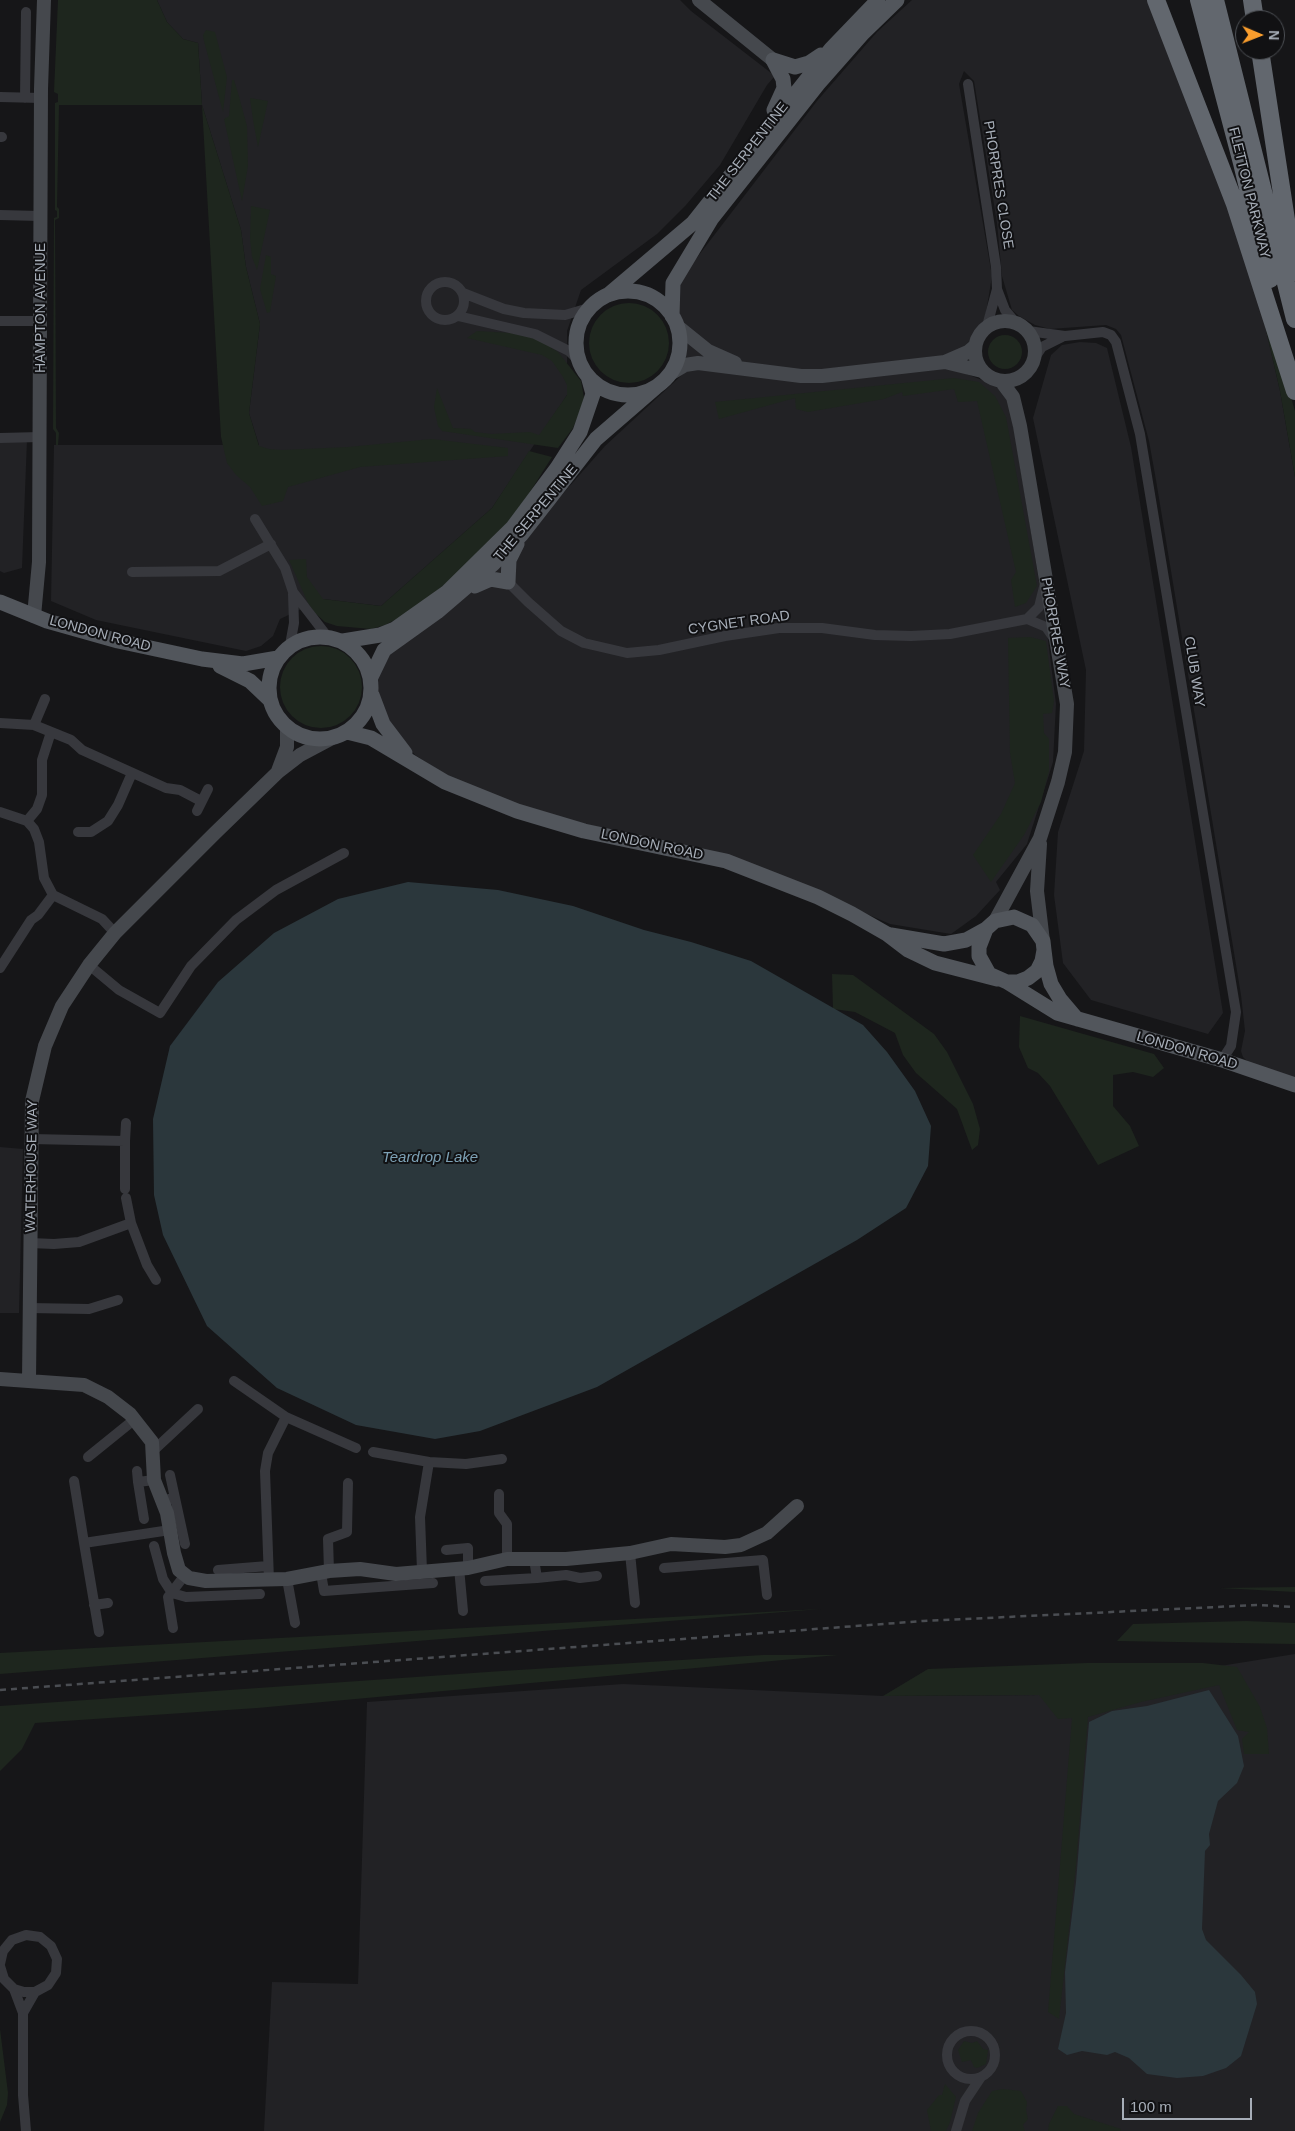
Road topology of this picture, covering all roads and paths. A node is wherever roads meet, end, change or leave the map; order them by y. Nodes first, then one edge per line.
1 (44, 0) edge
2 (699, 0) edge
3 (878, 0) edge
4 (897, 0) edge
5 (1156, 0) edge
6 (1199, 0) edge
7 (1215, 0) edge
8 (26, 12) dead end
9 (831, 49) junction
10 (773, 60) junction
11 (1262, 60) edge
12 (968, 84) dead end
13 (0, 97) edge
14 (25, 98) junction
15 (41, 98) junction
16 (767, 128) junction
17 (0, 215) edge
18 (40, 216) junction
19 (1295, 278) edge
20 (997, 289) junction
21 (463, 293) junction
22 (608, 295) junction
23 (590, 308) junction
24 (458, 316) junction
25 (1295, 320) edge
26 (0, 321) edge
27 (42, 321) junction
28 (675, 321) junction
29 (1016, 323) junction
30 (987, 326) junction
31 (1028, 332) junction
32 (1065, 336) junction
33 (975, 346) junction
34 (1034, 359) junction
35 (580, 362) junction
36 (945, 362) junction
37 (982, 371) junction
38 (767, 372) junction
39 (670, 374) junction
40 (1025, 374) junction
41 (588, 376) junction
42 (1001, 381) junction
43 (1295, 386) edge
44 (656, 387) junction
45 (1295, 391) edge
46 (1020, 426) junction
47 (40, 437) junction
48 (0, 438) edge
49 (255, 519) dead end
50 (522, 534) junction
51 (271, 544) junction
52 (1042, 548) junction
53 (132, 572) dead end
54 (1045, 580) junction
55 (508, 582) junction
56 (467, 588) junction
57 (293, 592) junction
58 (0, 602) edge
59 (34, 616) junction
60 (1027, 618) junction
61 (326, 636) junction
62 (343, 641) junction
63 (290, 645) junction
64 (1057, 646) junction
65 (202, 658) junction
66 (278, 658) junction
67 (371, 677) junction
68 (372, 696) junction
69 (45, 699) dead end
70 (270, 700) junction
71 (0, 722) edge
72 (34, 725) junction
73 (287, 727) junction
74 (51, 732) junction
75 (347, 732) junction
76 (332, 738) junction
77 (415, 763) junction
78 (278, 772) junction
79 (132, 773) junction
80 (208, 789) dead end
81 (200, 801) junction
82 (197, 811) dead end
83 (0, 812) edge
84 (27, 822) junction
85 (78, 832) dead end
86 (1040, 838) junction
87 (339, 853) dead end
88 (53, 895) junction
89 (991, 925) junction
90 (115, 932) junction
91 (887, 934) junction
92 (1043, 945) junction
93 (89, 965) junction
94 (0, 968) edge
95 (1002, 981) junction
96 (1078, 1019) junction
97 (1222, 1060) junction
98 (1295, 1085) edge
99 (126, 1123) dead end
100 (31, 1139) junction
101 (125, 1141) junction
102 (131, 1223) junction
103 (30, 1243) junction
104 (156, 1280) dead end
105 (118, 1300) dead end
106 (29, 1308) junction
107 (0, 1379) edge
108 (29, 1380) junction
109 (234, 1381) dead end
110 (198, 1409) dead end
111 (286, 1417) junction
112 (135, 1419) junction
113 (356, 1448) dead end
114 (154, 1450) junction
115 (373, 1452) dead end
116 (88, 1457) dead end
117 (502, 1459) dead end
118 (429, 1462) junction
119 (170, 1475) dead end
120 (154, 1480) junction
121 (74, 1481) dead end
122 (348, 1484) dead end
123 (499, 1494) dead end
124 (168, 1499) junction
125 (797, 1506) dead end
126 (144, 1519) dead end
127 (170, 1530) junction
128 (84, 1543) junction
129 (185, 1544) dead end
130 (154, 1546) dead end
131 (726, 1547) junction
132 (446, 1550) dead end
133 (630, 1553) junction
134 (507, 1559) junction
135 (534, 1559) junction
136 (725, 1564) junction
137 (268, 1566) junction
138 (463, 1568) junction
139 (664, 1568) dead end
140 (218, 1570) dead end
141 (373, 1571) junction
142 (422, 1571) junction
143 (325, 1572) junction
144 (186, 1575) junction
145 (597, 1576) dead end
146 (537, 1578) junction
147 (288, 1579) junction
148 (269, 1580) junction
149 (485, 1581) dead end
150 (433, 1583) dead end
151 (372, 1588) junction
152 (172, 1593) junction
153 (260, 1594) dead end
154 (767, 1595) dead end
155 (634, 1603) dead end
156 (108, 1604) dead end
157 (94, 1605) junction
158 (463, 1611) dead end
159 (295, 1623) dead end
160 (173, 1628) dead end
161 (99, 1632) dead end
162 (0, 1965) edge
163 (14, 1989) junction
164 (35, 1992) junction
165 (23, 2013) junction
166 (981, 2077) junction
167 (962, 2078) junction
168 (965, 2101) junction
169 (26, 2131) edge
170 (956, 2131) edge

1 - 15 street, HAMPTON AVENUE
2 - 10 street
3 - 9 main road, THE SERPENTINE
4 - 28 main road, THE SERPENTINE
5 - 45 highway
6 - 43 highway, FLETTON PARKWAY
7 - 25 highway, FLETTON PARKWAY
8 - 14 street
9 - 10 main road
9 - 16 main road, THE SERPENTINE
10 - 16 main road
11 - 19 highway
12 - 20 street, PHORPRES CLOSE
13 - 14 street
14 - 15 street
15 - 18 street, HAMPTON AVENUE
16 - 22 main road, THE SERPENTINE
17 - 18 street
18 - 27 street, HAMPTON AVENUE
20 - 29 street, PHORPRES CLOSE
20 - 30 street, PHORPRES CLOSE
21 - 23 street
21 - 24 street
21 - 24 street
22 - 23 main road
22 - 28 main road
23 - 35 main road
24 - 35 street
26 - 27 street
27 - 47 street, HAMPTON AVENUE
28 - 38 street
28 - 39 main road
29 - 30 street
29 - 31 street
30 - 33 street
31 - 32 street, CLUB WAY
31 - 34 street
32 - 34 street, CLUB WAY
32 - 97 street, CLUB WAY
33 - 36 street
33 - 37 street
34 - 40 street
35 - 41 main road
36 - 37 street
36 - 38 street
37 - 42 street
38 - 39 street
39 - 44 main road
40 - 42 street
40 - 46 street, PHORPRES WAY
41 - 44 main road
41 - 62 main road, THE SERPENTINE
42 - 46 street, PHORPRES WAY
44 - 50 main road, THE SERPENTINE
46 - 52 street, PHORPRES WAY
47 - 48 street
47 - 59 street, HAMPTON AVENUE
49 - 51 street
50 - 55 main road
50 - 56 main road, THE SERPENTINE
51 - 53 street
51 - 57 street
52 - 54 street, PHORPRES WAY
52 - 64 street
54 - 60 street
54 - 64 street, PHORPRES WAY
55 - 56 main road
55 - 60 street, CYGNET ROAD
56 - 67 main road, THE SERPENTINE
57 - 61 street
57 - 63 street
58 - 59 main road, LONDON ROAD
59 - 65 main road, LONDON ROAD
60 - 64 street
61 - 62 main road
61 - 63 main road
62 - 67 main road
63 - 66 main road
64 - 86 street, PHORPRES WAY
65 - 66 main road, LONDON ROAD
65 - 70 main road, LONDON ROAD
66 - 70 main road
67 - 68 main road
68 - 75 main road
68 - 77 main road, LONDON ROAD
69 - 72 street
70 - 73 main road
71 - 72 street
72 - 74 street
73 - 76 main road
73 - 78 street, WATERHOUSE WAY
74 - 79 street
74 - 84 street
75 - 76 main road
75 - 77 main road, LONDON ROAD
76 - 78 street, WATERHOUSE WAY
77 - 91 main road, LONDON ROAD
78 - 90 street, WATERHOUSE WAY
79 - 81 street
79 - 85 street
80 - 81 street
81 - 82 street
83 - 84 street
84 - 88 street
86 - 89 street, PHORPRES WAY
86 - 92 street, PHORPRES WAY
87 - 93 street
88 - 90 street
88 - 94 street
89 - 91 main road, LONDON ROAD
89 - 92 main road
89 - 95 main road
90 - 93 street, WATERHOUSE WAY
91 - 95 main road, LONDON ROAD
92 - 95 main road
92 - 96 main road
93 - 100 street, WATERHOUSE WAY
95 - 96 main road, LONDON ROAD
96 - 97 main road, LONDON ROAD
97 - 98 main road, LONDON ROAD
99 - 101 street
100 - 101 street
100 - 103 street, WATERHOUSE WAY
101 - 102 street
102 - 103 street
102 - 104 street
103 - 106 street, WATERHOUSE WAY
105 - 106 street
106 - 108 street, WATERHOUSE WAY
107 - 108 street
108 - 112 street
109 - 111 street
110 - 114 street
111 - 113 street
111 - 137 street
112 - 114 street
112 - 116 street
114 - 120 street
115 - 118 street
117 - 118 street
118 - 142 street
119 - 124 street
120 - 124 street
120 - 126 street
121 - 128 street
122 - 143 street
123 - 134 street
124 - 127 street
124 - 129 street
125 - 131 street
127 - 128 street
127 - 144 street
128 - 157 street
130 - 152 street
131 - 133 street
131 - 136 street
132 - 138 street
133 - 135 street
133 - 155 street
134 - 135 street
134 - 138 street
135 - 146 street
136 - 139 street
136 - 154 street
137 - 140 street
137 - 148 street
138 - 142 street
138 - 158 street
141 - 142 street
141 - 143 street
141 - 151 street
143 - 147 street
143 - 151 street
144 - 148 street
144 - 152 street
145 - 146 street
146 - 149 street
147 - 148 street
147 - 159 street
150 - 151 street
152 - 153 street
152 - 160 street
156 - 157 street
157 - 161 street
162 - 163 street
162 - 164 street
163 - 164 street
163 - 165 street
164 - 165 street
165 - 169 street
166 - 167 street
166 - 167 street
166 - 168 street
167 - 168 street
168 - 170 street

